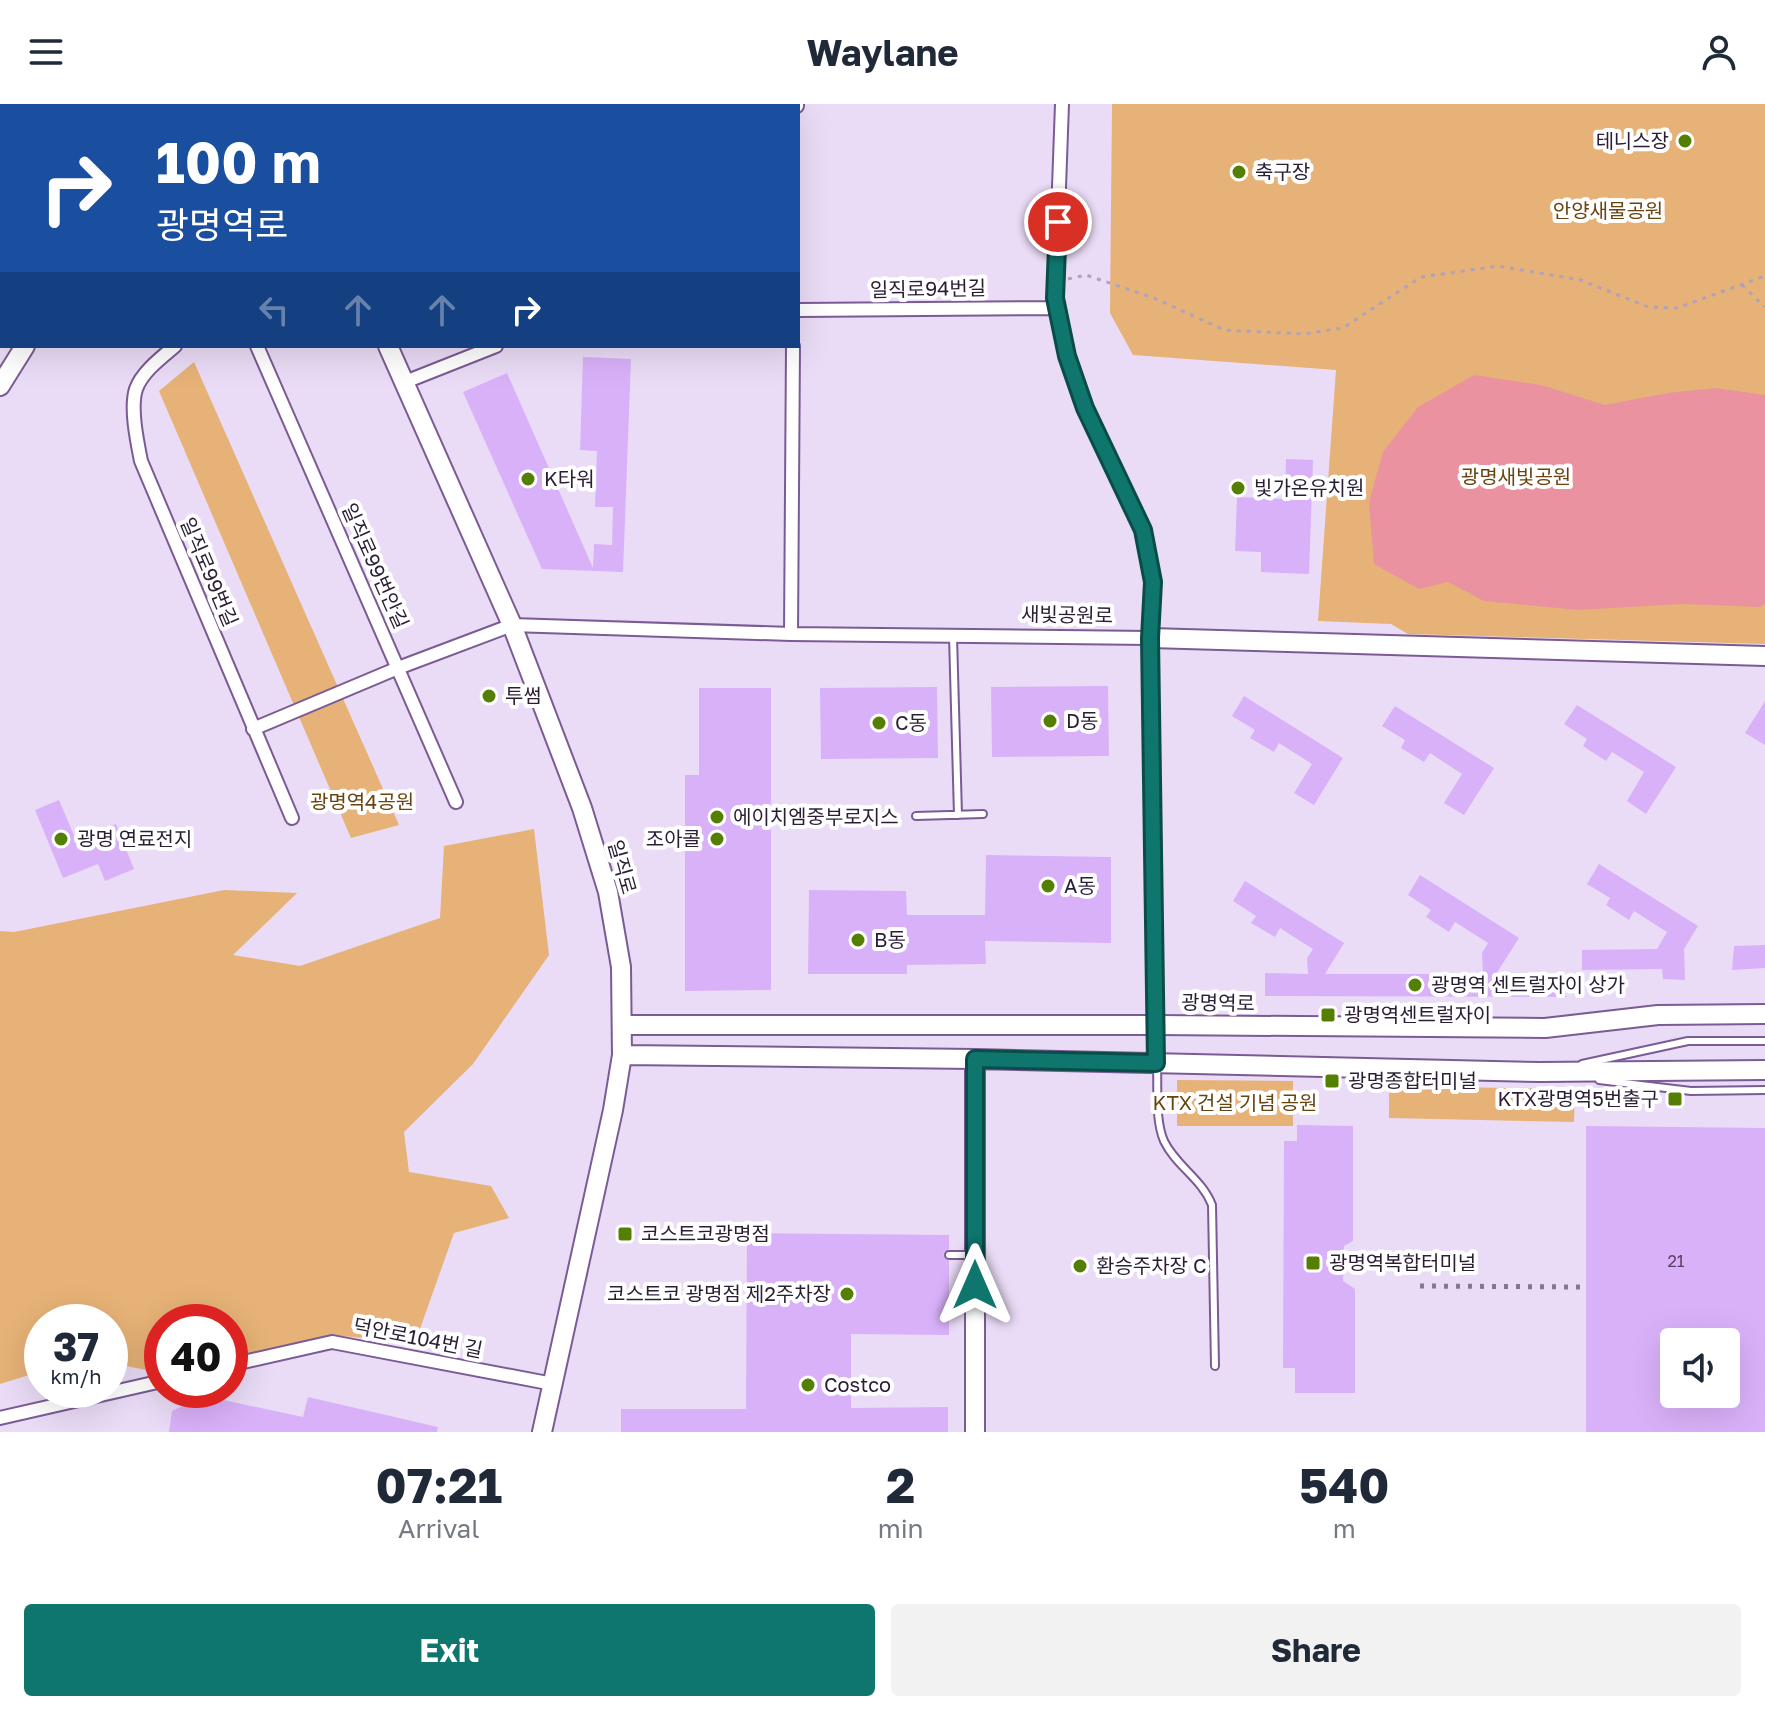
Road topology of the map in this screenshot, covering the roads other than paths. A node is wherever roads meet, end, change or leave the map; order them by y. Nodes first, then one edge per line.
1 (1062, 104) edge
2 (1057, 308) junction
3 (800, 310) edge
4 (24, 348) edge
5 (173, 348) edge
6 (258, 348) edge
7 (389, 348) edge
8 (491, 348) edge
9 (793, 348) edge
10 (405, 382) junction
11 (0, 386) edge
12 (512, 625) junction
13 (791, 634) junction
14 (953, 636) junction
15 (1150, 638) junction
16 (1765, 656) edge
17 (398, 668) junction
18 (253, 729) junction
19 (456, 802) dead end
20 (983, 814) dead end
21 (958, 815) junction
22 (916, 816) dead end
23 (292, 818) dead end
24 (1765, 1014) edge
25 (622, 1025) junction
26 (1157, 1025) junction
27 (1765, 1041) edge
28 (622, 1055) junction
29 (975, 1059) junction
30 (1156, 1063) junction
31 (1765, 1070) edge
32 (1540, 1072) junction
33 (1765, 1090) edge
34 (949, 1255) dead end
35 (975, 1255) junction
36 (248, 1361) edge
37 (1215, 1366) dead end
38 (553, 1384) junction
39 (144, 1385) edge
40 (0, 1418) edge
41 (542, 1432) edge
42 (975, 1432) edge

1 - 2 street
2 - 3 street, 일직로94번길
2 - 15 street
4 - 11 street
5 - 18 street, 일직로99번길
6 - 17 street, 일직로99번안길
7 - 10 street, 일직로
8 - 10 street
9 - 13 street
10 - 12 street, 일직로
12 - 13 street, 새빛공원로
12 - 17 street
12 - 25 street, 일직로
13 - 14 street, 새빛공원로
14 - 15 street, 새빛공원로
14 - 21 lane
15 - 16 street, 새빛공원로
15 - 26 street
17 - 18 street
17 - 19 street, 일직로99번안길
18 - 23 street, 일직로99번길
20 - 21 lane
21 - 22 lane
24 - 26 street, 광명역로
25 - 26 street, 광명역로
25 - 28 street, 일직로
26 - 30 street
27 - 32 lane
28 - 29 street
28 - 38 street, 일직로
29 - 30 street
29 - 35 street
30 - 32 street
30 - 37 lane
31 - 32 street
32 - 33 lane
34 - 35 lane
35 - 42 street
36 - 38 street, 덕안로104번 길
38 - 41 street, 일직로
39 - 40 street

